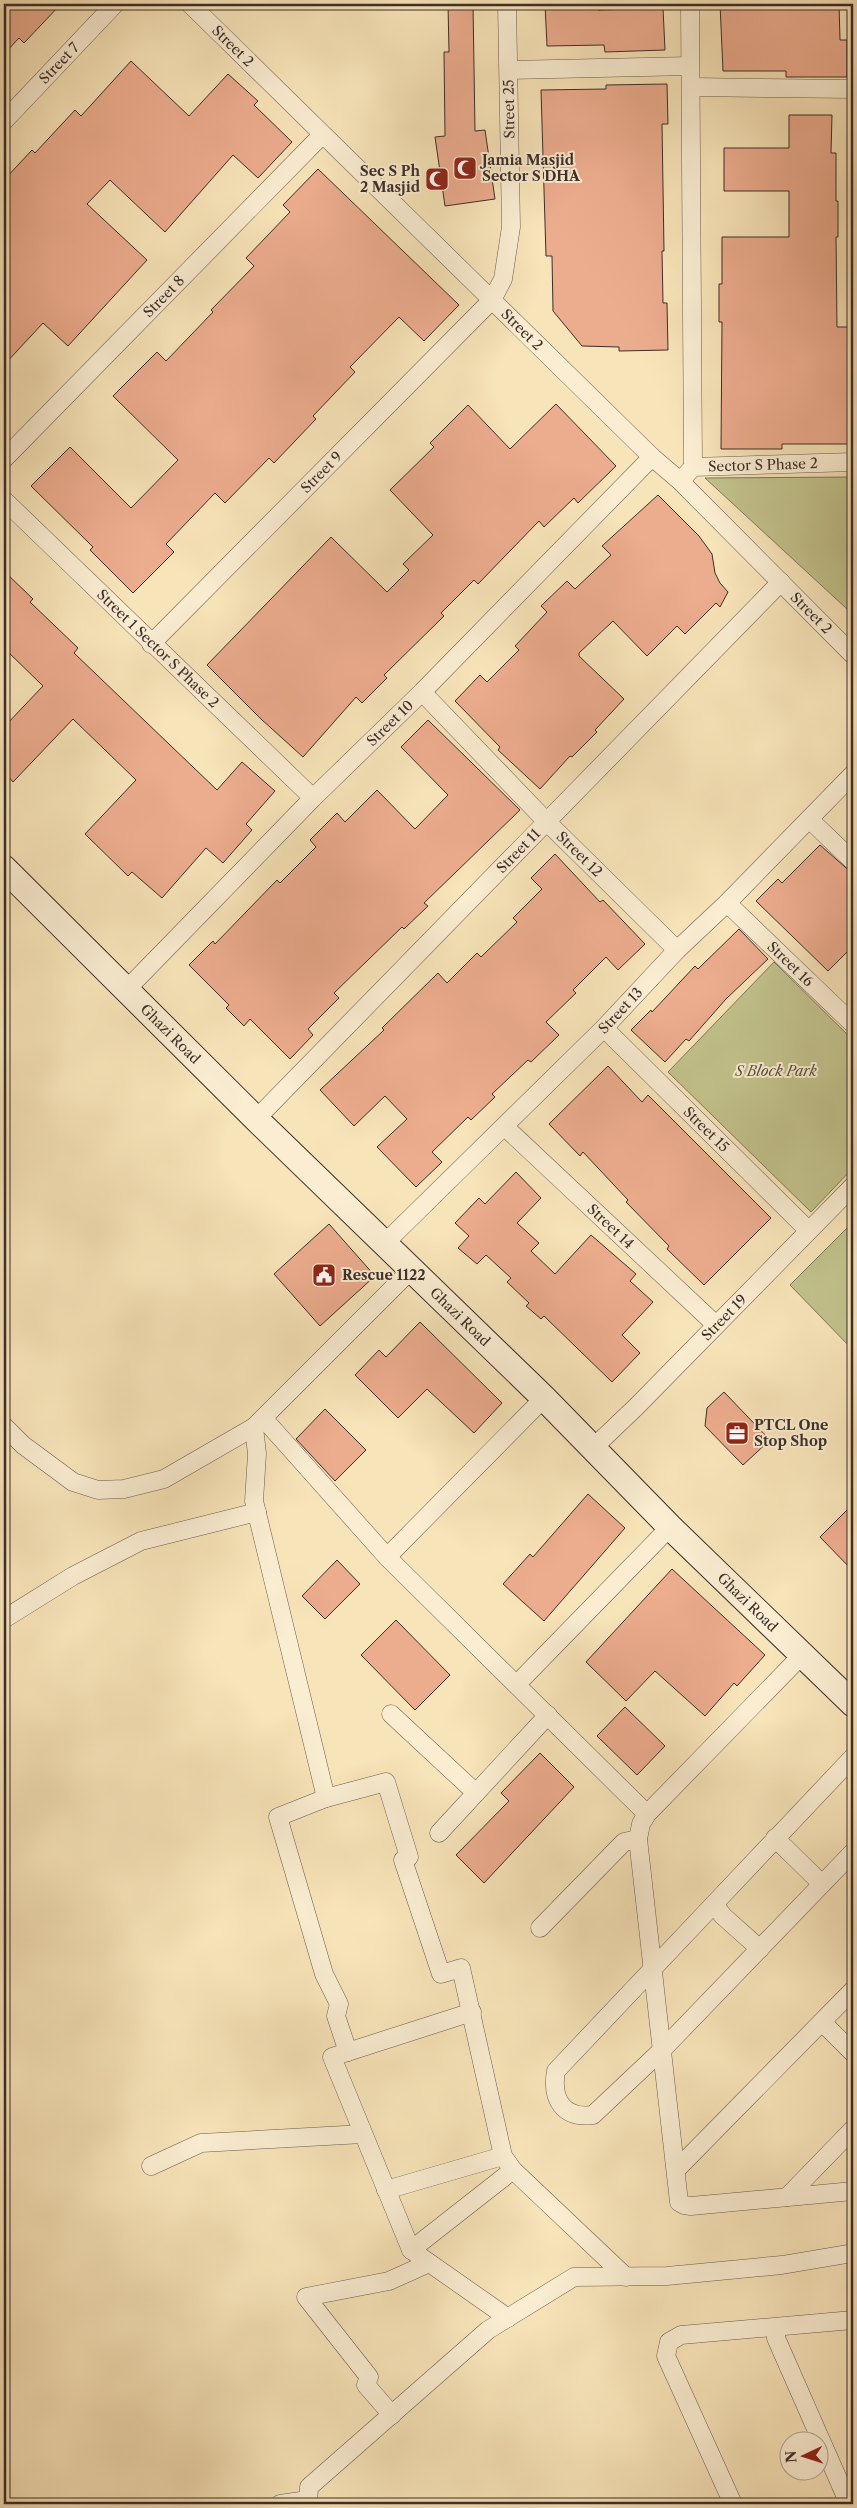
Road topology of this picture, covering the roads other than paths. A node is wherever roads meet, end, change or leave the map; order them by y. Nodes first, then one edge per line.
1 (115, 4) edge
2 (190, 4) edge
3 (507, 4) edge
4 (690, 4) edge
5 (690, 66) junction
6 (509, 70) junction
7 (691, 87) junction
8 (853, 89) edge
9 (4, 121) edge
10 (322, 135) junction
11 (492, 300) junction
12 (652, 457) junction
13 (4, 459) edge
14 (853, 462) edge
15 (693, 467) junction
16 (680, 481) junction
17 (4, 500) edge
18 (781, 582) junction
19 (150, 644) junction
20 (853, 655) edge
21 (422, 692) junction
22 (853, 774) edge
23 (312, 798) junction
24 (809, 819) junction
25 (547, 822) junction
26 (853, 861) edge
27 (4, 868) edge
28 (727, 903) junction
29 (677, 950) junction
30 (127, 989) junction
31 (853, 1024) edge
32 (604, 1028) junction
33 (256, 1119) junction
34 (505, 1127) junction
35 (853, 1186) edge
36 (808, 1230) junction
37 (385, 1243) junction
38 (412, 1270) junction
39 (716, 1325) junction
40 (544, 1398) junction
41 (259, 1423) junction
42 (4, 1426) edge
43 (592, 1448) junction
44 (257, 1512) junction
45 (670, 1527) junction
46 (387, 1557) junction
47 (4, 1619) edge
48 (803, 1654) junction
49 (517, 1684) junction
50 (853, 1704) edge
51 (391, 1714) dead end
52 (548, 1716) junction
53 (853, 1757) edge
54 (476, 1793) junction
55 (326, 1798) junction
56 (647, 1814) junction
57 (439, 1833) dead end
58 (775, 1838) junction
59 (638, 1839) junction
60 (853, 1852) edge
61 (822, 1884) junction
62 (714, 1904) junction
63 (540, 1928) dead end
64 (760, 1949) junction
65 (654, 1968) junction
66 (853, 1990) edge
67 (472, 2012) junction
68 (822, 2022) junction
69 (663, 2050) junction
70 (348, 2052) junction
71 (853, 2053) edge
72 (853, 2129) edge
73 (363, 2134) junction
74 (508, 2163) junction
75 (151, 2166) dead end
76 (676, 2170) junction
77 (386, 2190) junction
78 (853, 2191) edge
79 (787, 2197) junction
80 (411, 2250) junction
81 (853, 2253) edge
82 (429, 2263) junction
83 (626, 2277) junction
84 (508, 2318) junction
85 (853, 2320) edge
86 (776, 2328) junction
87 (392, 2415) junction
88 (308, 2502) edge
89 (280, 2504) edge
90 (734, 2504) edge
91 (849, 2504) edge

1 - 9 street, Street 7
2 - 10 street, Street 2
3 - 6 street, Street 25
4 - 5 street
5 - 6 street
5 - 7 street
6 - 11 street, Street 25
7 - 8 street
7 - 15 street
10 - 11 street, Street 2
10 - 13 street, Street 8
11 - 12 street, Street 2
11 - 19 street, Street 9
12 - 16 street, Street 2
12 - 21 street, Street 10
14 - 15 street, Sector S Phase 2
15 - 16 street, Sector S Phase 2
16 - 18 street, Street 2
17 - 19 street, Street 1 Sector S Phase 2
18 - 20 street, Street 2
18 - 25 street, Street 11
19 - 23 street, Street 1 Sector S Phase 2
21 - 23 street, Street 10
21 - 25 street, Street 12
22 - 24 street, Street 13
23 - 30 street, Street 10
24 - 26 street
24 - 28 street, Street 13
25 - 29 street, Street 12
25 - 33 street, Street 11
27 - 30 main road, Ghazi Road
28 - 29 street, Street 13
28 - 31 street, Street 16
29 - 32 street, Street 13
30 - 33 main road, Ghazi Road
32 - 34 street, Street 13
32 - 36 street, Street 15
33 - 37 main road, Ghazi Road
34 - 37 street, Street 13
34 - 39 street, Street 14
35 - 36 street, Street 19
36 - 39 street, Street 19
37 - 38 main road, Ghazi Road
38 - 40 main road, Ghazi Road
38 - 41 street
39 - 43 street, Street 19
40 - 43 main road, Ghazi Road
40 - 46 street
41 - 42 street
41 - 44 street
41 - 46 street
43 - 45 main road, Ghazi Road
44 - 47 street
44 - 55 street
45 - 48 main road, Ghazi Road
45 - 49 street
46 - 49 street
48 - 50 main road, Ghazi Road
48 - 56 street
49 - 52 street
51 - 54 street
52 - 54 street
52 - 56 street
53 - 58 street
54 - 57 street
55 - 67 street
55 - 70 street
56 - 59 street
58 - 61 street
58 - 62 street
59 - 63 street
59 - 65 street
60 - 61 street
61 - 64 street
62 - 64 street
62 - 65 street
64 - 69 street
65 - 69 street
65 - 69 street
66 - 68 street
67 - 70 street
67 - 74 street
68 - 71 street
68 - 76 street
69 - 76 street
70 - 73 street
72 - 79 street
73 - 75 street
73 - 77 street
74 - 77 street
74 - 80 street
74 - 83 street
76 - 79 street
77 - 80 street
78 - 79 street
80 - 82 street
81 - 83 street
82 - 84 street
82 - 87 street
83 - 84 street
84 - 87 street
85 - 86 street
86 - 90 street
86 - 91 street
87 - 88 street
88 - 89 street

